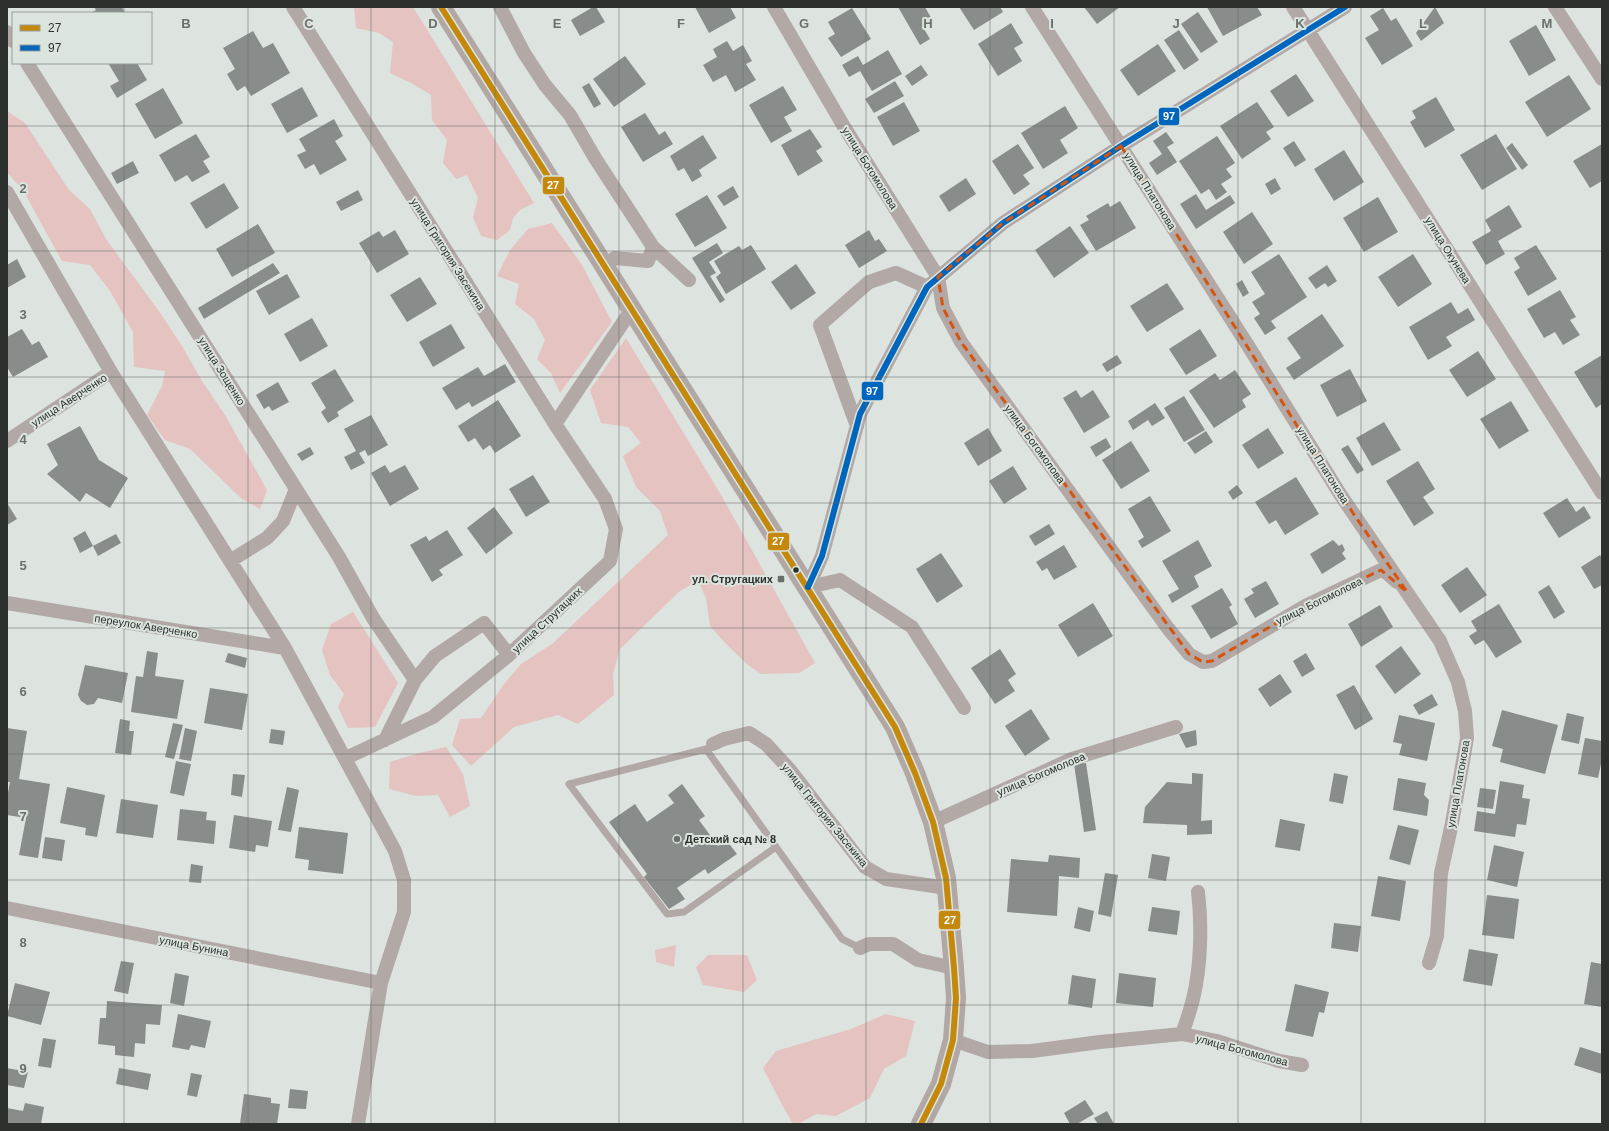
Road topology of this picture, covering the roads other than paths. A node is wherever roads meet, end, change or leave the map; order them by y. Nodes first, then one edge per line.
1 (293, 7) edge
2 (441, 7) edge
3 (500, 7) edge
4 (774, 7) edge
5 (1032, 7) edge
6 (1294, 7) edge
7 (1345, 7) edge
8 (1555, 7) edge
9 (1308, 30) junction
10 (28, 64) edge
11 (1602, 78) edge
12 (1121, 146) junction
13 (7, 192) edge
14 (653, 247) junction
15 (604, 266) junction
16 (938, 277) junction
17 (689, 280) dead end
18 (927, 287) junction
19 (632, 309) junction
20 (112, 372) junction
21 (556, 424) junction
22 (857, 426) junction
23 (7, 441) edge
24 (296, 489) junction
25 (1602, 493) edge
26 (605, 499) joint
27 (1356, 517) junction
28 (230, 561) junction
29 (1371, 575) junction
30 (808, 587) junction
31 (1407, 592) junction
32 (7, 603) edge
33 (285, 648) junction
34 (509, 656) junction
35 (415, 680) junction
36 (964, 708) dead end
37 (1176, 727) dead end
38 (385, 740) junction
39 (709, 747) junction
40 (346, 758) junction
41 (933, 822) junction
42 (776, 848) junction
43 (947, 888) junction
44 (1198, 892) dead end
45 (7, 908) edge
46 (860, 948) joint
47 (1429, 963) dead end
48 (954, 968) junction
49 (381, 983) junction
50 (1182, 1034) junction
51 (952, 1040) junction
52 (1302, 1065) dead end
53 (924, 1122) edge
54 (358, 1124) edge

1 - 21 street, улица Григория Засекина
2 - 15 main road
3 - 14 street
4 - 16 street, улица Богомолова
5 - 12 street, улица Платонова
6 - 9 street, улица Окунева
7 - 9 street
8 - 11 street
9 - 12 street
9 - 25 street, улица Окунева
10 - 24 street, улица Зощенко
12 - 16 street
12 - 27 street, улица Платонова
13 - 20 street
14 - 15 street
14 - 17 street
15 - 19 main road
16 - 18 street
16 - 29 street, улица Богомолова
18 - 22 street
18 - 22 street
19 - 21 street
19 - 30 main road
20 - 23 street, улица Аверченко
20 - 28 street
21 - 26 street, улица Григория Засекина
22 - 30 street
24 - 28 street
24 - 35 street, улица Зощенко
26 - 34 street, улица Стругацких
27 - 29 street
27 - 31 street, улица Платонова
28 - 33 street
29 - 31 street, улица Богомолова
30 - 36 street
30 - 41 main road
31 - 47 street, улица Платонова
32 - 33 street, переулок Аверченко
33 - 40 street
34 - 35 street
34 - 38 street, улица Стругацких
35 - 38 street
37 - 41 street, улица Богомолова
38 - 40 street, улица Стругацких
39 - 42 lane
39 - 42 lane
39 - 43 street, улица Григория Засекина
40 - 49 street
41 - 43 main road
42 - 46 lane
43 - 48 main road
44 - 50 street, улица Богомолова
45 - 49 street, улица Бунина
46 - 48 street
48 - 51 main road
49 - 54 street
50 - 51 street, улица Богомолова
50 - 52 street, улица Богомолова
51 - 53 main road

